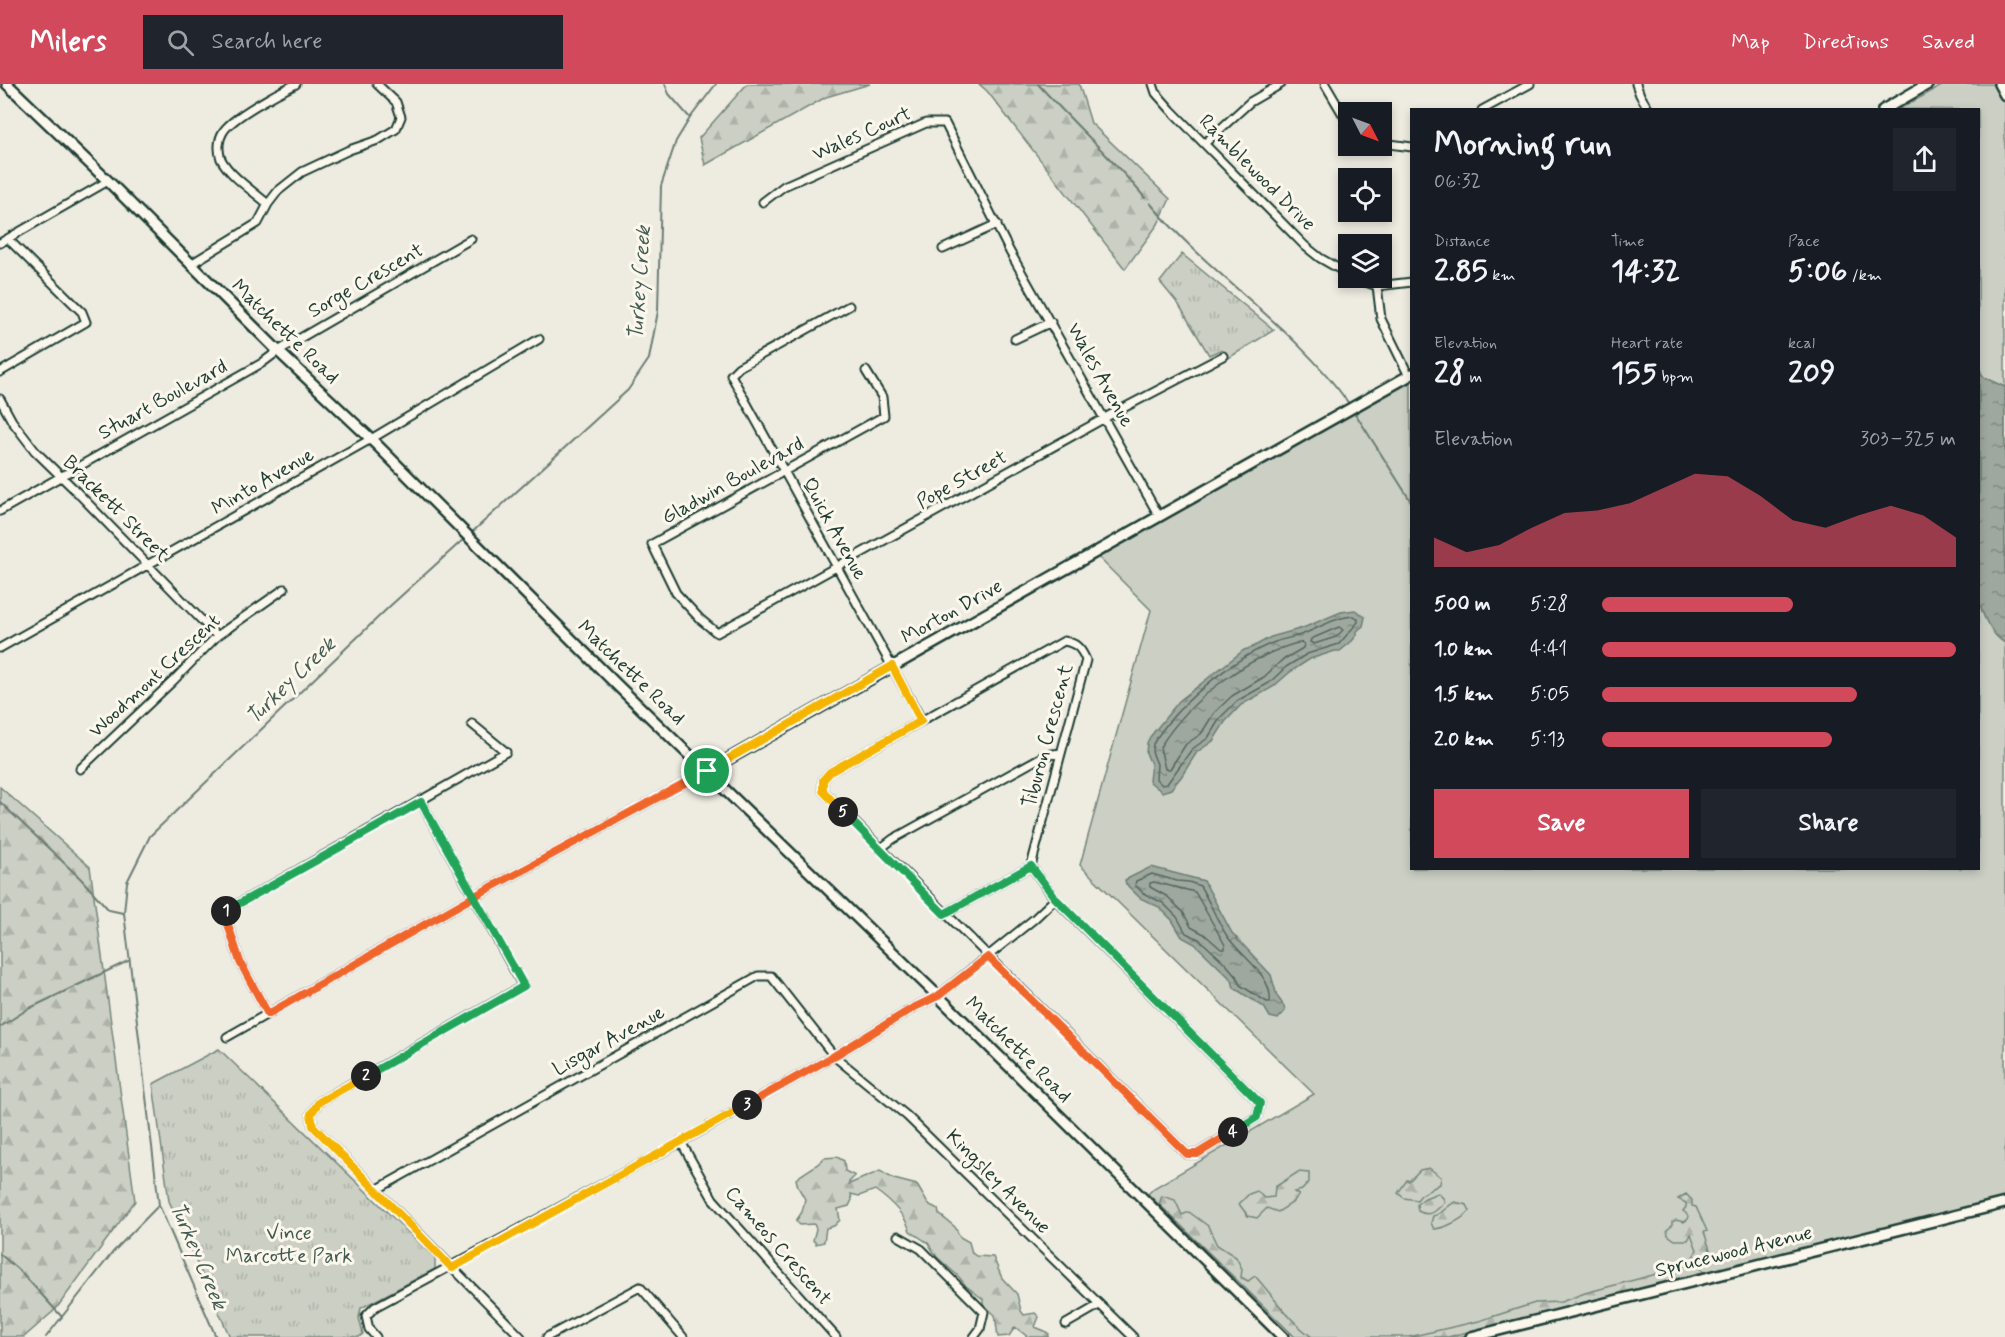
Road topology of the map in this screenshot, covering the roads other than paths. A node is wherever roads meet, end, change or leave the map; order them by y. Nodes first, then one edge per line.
1 (7, 84) edge
2 (296, 84) edge
3 (377, 84) edge
4 (1153, 84) edge
5 (1281, 84) edge
6 (1325, 84) edge
7 (1530, 84) edge
8 (1636, 84) edge
9 (1929, 84) edge
10 (1999, 84) edge
11 (2005, 95) edge
12 (1338, 106) edge
13 (1486, 108) edge
14 (1648, 108) edge
15 (1887, 108) edge
16 (1205, 143) junction
17 (1392, 144) edge
18 (1410, 147) edge
19 (108, 181) junction
20 (763, 202) dead end
21 (268, 204) junction
22 (997, 224) junction
23 (8, 239) junction
24 (471, 239) dead end
25 (0, 243) edge
26 (943, 249) dead end
27 (1010, 252) joint
28 (191, 264) junction
29 (1338, 268) edge
30 (1410, 282) edge
31 (1392, 284) edge
32 (1377, 288) edge
33 (849, 306) dead end
34 (1051, 322) junction
35 (539, 339) dead end
36 (1015, 339) dead end
37 (278, 351) junction
38 (1223, 356) dead end
39 (866, 371) dead end
40 (0, 372) edge
41 (1410, 375) edge
42 (0, 399) edge
43 (1105, 419) junction
44 (371, 439) junction
45 (783, 472) junction
46 (62, 476) junction
47 (0, 511) edge
48 (1160, 516) junction
49 (148, 566) junction
50 (837, 568) junction
51 (284, 589) dead end
52 (717, 633) joint
53 (217, 636) junction
54 (0, 648) edge
55 (892, 666) junction
56 (921, 721) junction
57 (472, 724) dead end
58 (1061, 753) junction
59 (80, 770) dead end
60 (707, 771) junction
61 (421, 802) junction
62 (880, 849) junction
63 (1031, 866) junction
64 (473, 897) junction
65 (1055, 898) junction
66 (944, 914) junction
67 (988, 957) junction
68 (938, 996) junction
69 (268, 1014) junction
70 (227, 1037) dead end
71 (834, 1056) junction
72 (681, 1142) junction
73 (376, 1190) junction
74 (2005, 1203) edge
75 (898, 1236) dead end
76 (452, 1268) junction
77 (1099, 1305) junction
78 (1066, 1324) dead end
79 (376, 1337) edge
80 (521, 1337) edge
81 (547, 1337) edge
82 (683, 1337) edge
83 (836, 1337) edge
84 (974, 1337) edge
85 (1133, 1337) edge
86 (1283, 1337) edge
87 (1471, 1337) edge

1 - 19 street, Matchette Road
2 - 21 street
3 - 21 street
4 - 16 street, Ramblewood Drive
5 - 16 street
6 - 12 street
7 - 13 street
8 - 14 street
9 - 15 street
10 - 11 street
16 - 29 street, Ramblewood Drive
17 - 18 street
19 - 23 street
19 - 28 street, Matchette Road
20 - 22 street, Wales Court
21 - 28 street
22 - 26 street
22 - 27 street, Wales Court
23 - 25 street
23 - 40 street
24 - 37 street, Sorge Crescent
27 - 34 street, Wales Avenue
28 - 37 street, Matchette Road
30 - 31 street
32 - 41 street
33 - 45 street, Quick Avenue
34 - 36 street
34 - 43 street, Wales Avenue
35 - 44 street, Minto Avenue
37 - 44 street, Matchette Road
37 - 46 street, Stuart Boulevard
38 - 43 street, Pope Street
39 - 45 street, Gladwin Boulevard
41 - 48 street, Morton Drive
42 - 46 street, Brackett Street
43 - 48 street, Wales Avenue
43 - 50 street, Pope Street
44 - 49 street, Minto Avenue
44 - 60 street, Matchette Road
45 - 50 street, Quick Avenue
45 - 52 street, Gladwin Boulevard
46 - 47 street, Stuart Boulevard
46 - 49 street, Brackett Street
48 - 55 street, Morton Drive
49 - 53 street, Brackett Street
49 - 54 street, Minto Avenue
50 - 52 street, Pope Street
50 - 55 street, Quick Avenue
51 - 53 street, Woodmont Crescent
53 - 59 street, Woodmont Crescent
55 - 56 street, Quick Avenue
55 - 60 street, Morton Drive
56 - 58 street, Tiburon Crescent
56 - 62 street, Tiburon Crescent
57 - 61 street
58 - 62 street
58 - 63 street, Tiburon Crescent
60 - 64 street, Morton Drive
60 - 68 street, Matchette Road
61 - 64 street
61 - 69 street
62 - 66 street, Tiburon Crescent
63 - 65 street
63 - 66 street
64 - 69 street, Morton Drive
64 - 73 street
65 - 67 street
65 - 67 street, Tiburon Crescent
66 - 67 street, Tiburon Crescent
67 - 68 street
68 - 71 street
68 - 86 street, Matchette Road
69 - 70 street, Morton Drive
71 - 72 street
71 - 73 street, Lisgar Avenue
71 - 77 street, Kingsley Avenue
72 - 76 street
72 - 83 street, Cameos Crescent
73 - 76 street
74 - 87 street, Sprucewood Avenue
75 - 84 street
76 - 79 street
76 - 80 street
77 - 78 street
77 - 85 street, Kingsley Avenue
81 - 82 street

